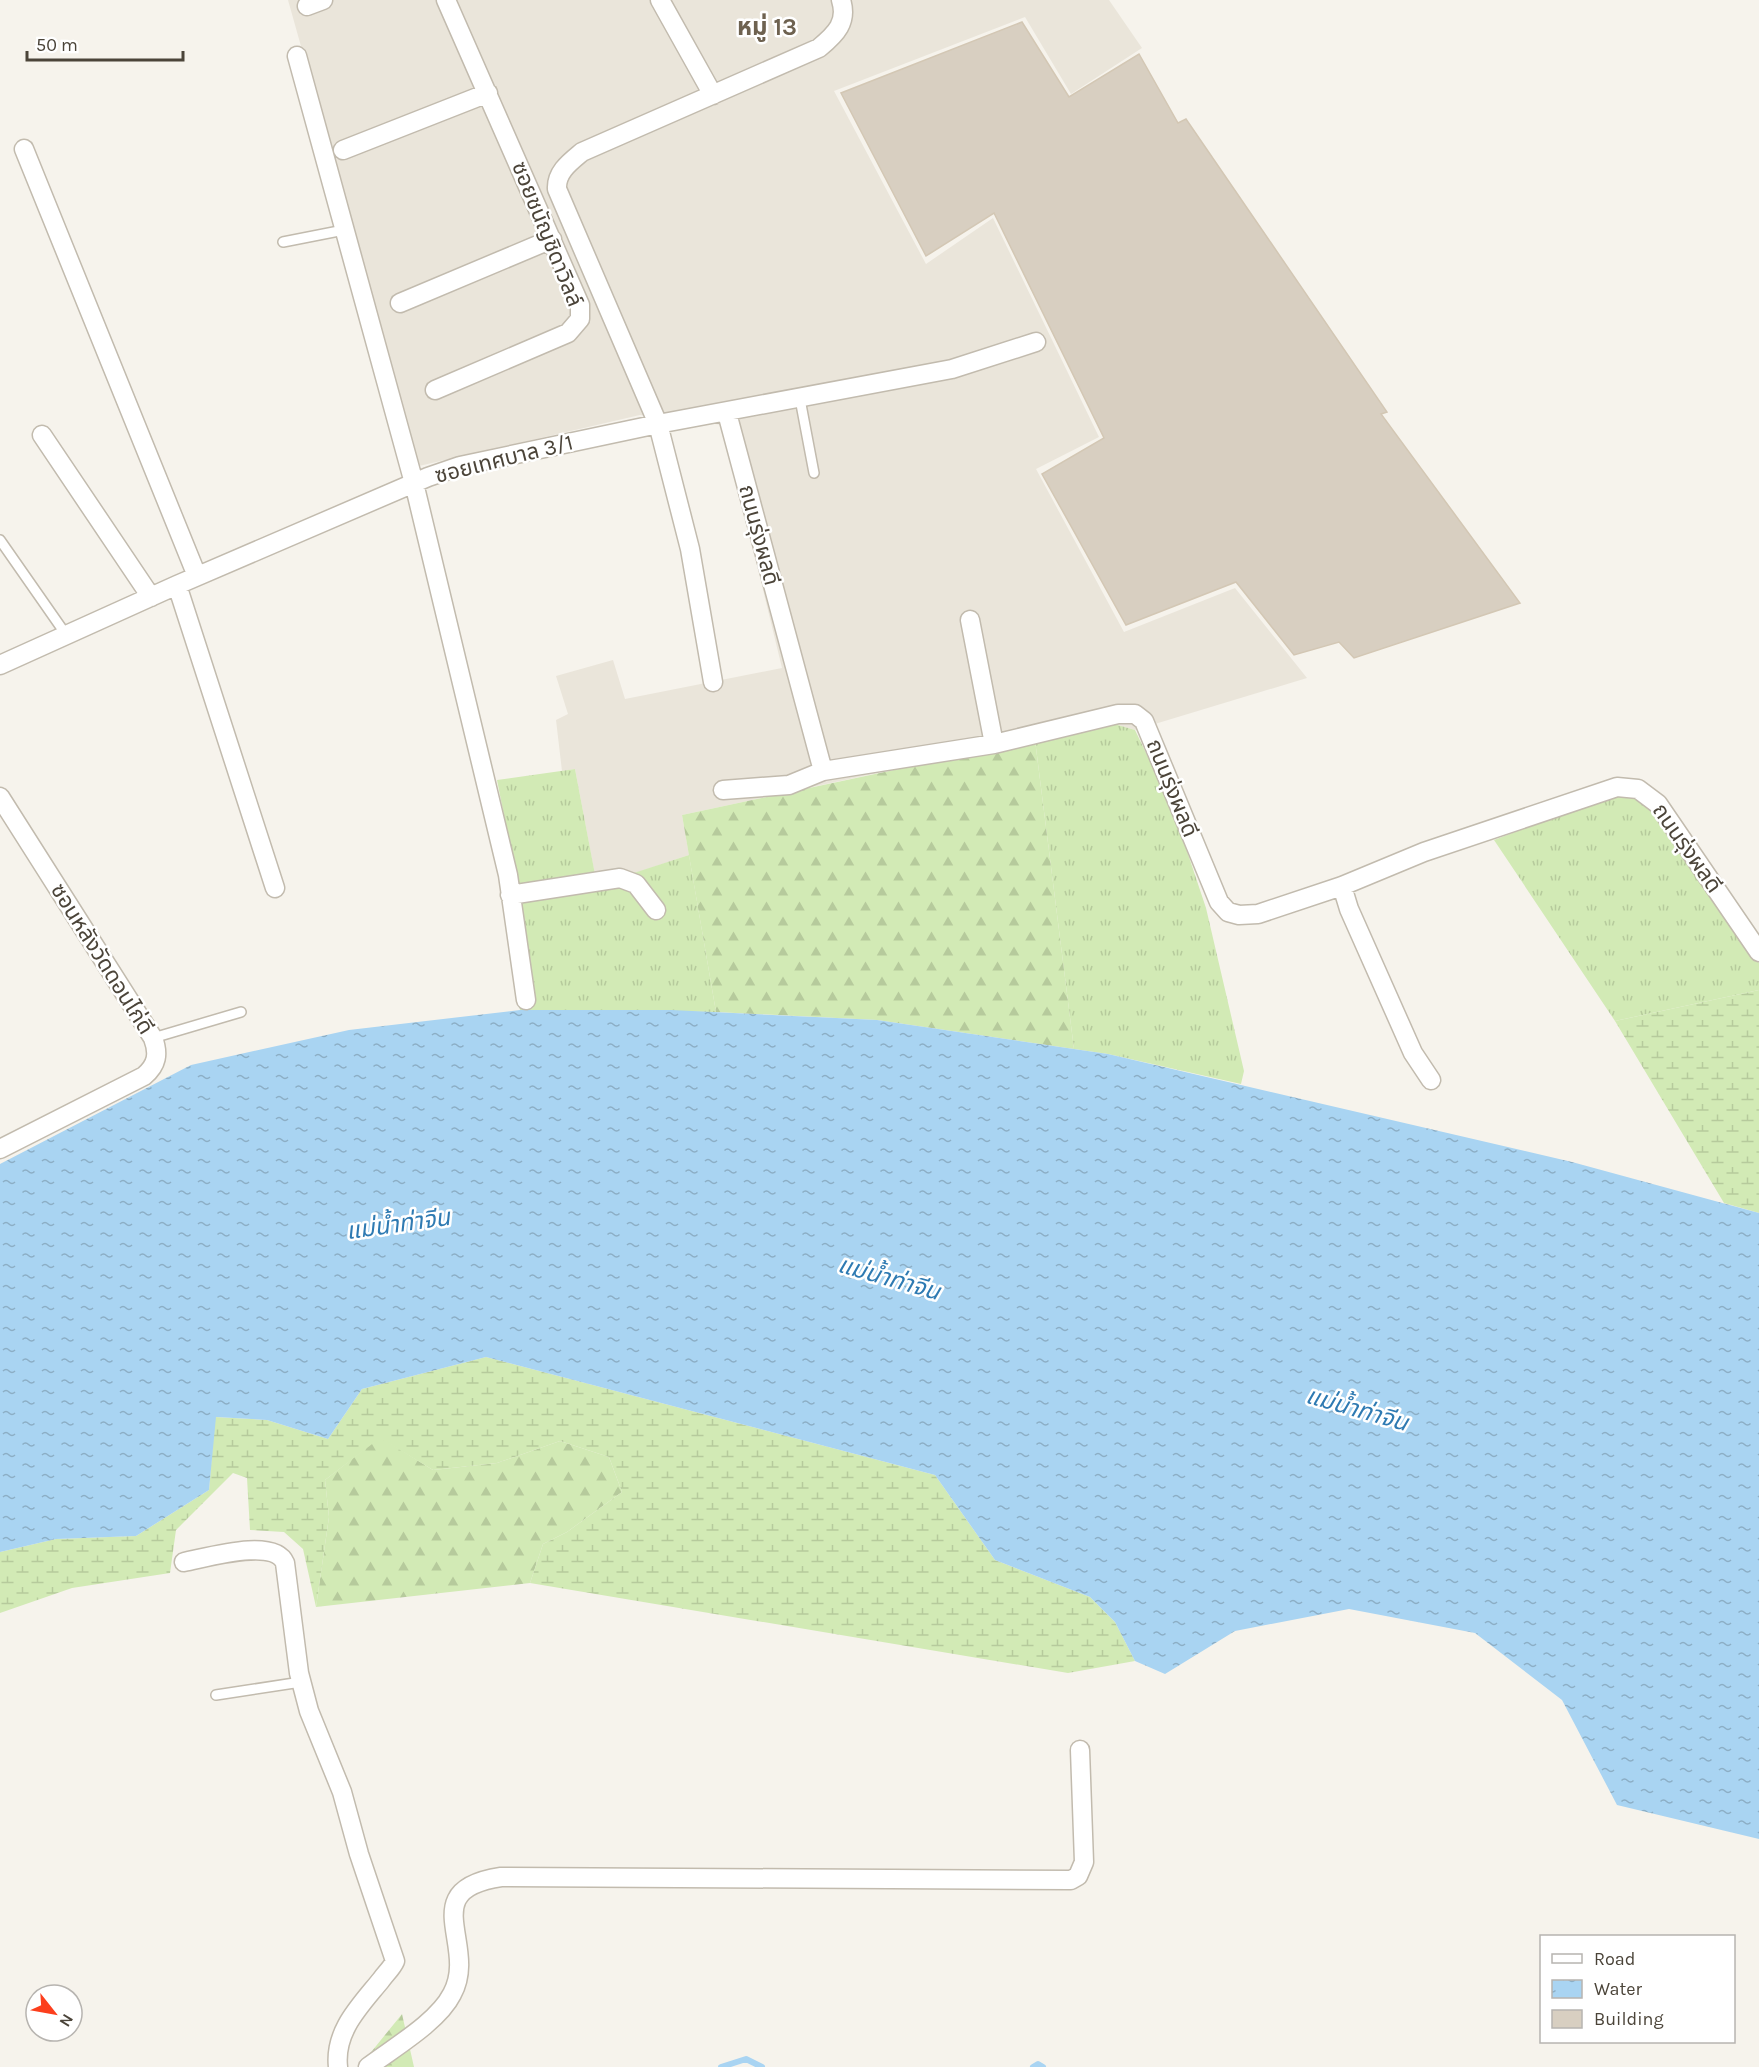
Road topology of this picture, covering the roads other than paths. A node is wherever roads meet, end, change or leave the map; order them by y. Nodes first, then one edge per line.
1 (446, 0) edge
2 (660, 0) edge
3 (841, 0) edge
4 (297, 56) dead end
5 (488, 93) junction
6 (713, 95) junction
7 (24, 149) dead end
8 (343, 150) dead end
9 (344, 230) junction
10 (552, 238) junction
11 (283, 242) dead end
12 (400, 303) dead end
13 (1036, 342) dead end
14 (435, 390) dead end
15 (801, 399) junction
16 (727, 413) junction
17 (658, 424) junction
18 (42, 435) dead end
19 (814, 473) dead end
20 (414, 483) junction
21 (0, 540) edge
22 (197, 576) junction
23 (177, 585) junction
24 (151, 597) junction
25 (970, 620) dead end
26 (66, 636) junction
27 (0, 665) edge
28 (712, 682) dead end
29 (994, 744) junction
30 (823, 771) junction
31 (723, 790) dead end
32 (0, 797) edge
33 (1342, 886) junction
34 (275, 888) dead end
35 (510, 895) junction
36 (656, 910) dead end
37 (1759, 952) edge
38 (525, 1000) dead end
39 (241, 1012) dead end
40 (153, 1038) junction
41 (1431, 1080) dead end
42 (0, 1149) edge
43 (184, 1562) dead end
44 (301, 1682) junction
45 (216, 1695) dead end
46 (1080, 1750) dead end
47 (338, 2067) edge
48 (368, 2067) edge

1 - 5 street, ซอยชนัญชิดาวิลล์
2 - 6 street
3 - 6 street
4 - 9 street
5 - 8 street
5 - 10 street, ซอยชนัญชิดาวิลล์
6 - 17 street
7 - 22 street
9 - 11 lane
9 - 20 street
10 - 12 street
10 - 14 street, ซอยชนัญชิดาวิลล์
13 - 15 street, ซอยเทศบาล 3/1
15 - 16 street, ซอยเทศบาล 3/1
15 - 19 lane
16 - 17 street, ซอยเทศบาล 3/1
16 - 30 street, ถนนรุ่งผลดี
17 - 20 street, ซอยเทศบาล 3/1
17 - 28 street
18 - 24 street
20 - 22 street, ซอยเทศบาล 3/1
20 - 35 street
21 - 26 lane
22 - 23 street, ซอยเทศบาล 3/1
23 - 24 street, ซอยเทศบาล 3/1
23 - 34 street
24 - 26 street, ซอยเทศบาล 3/1
25 - 29 street
26 - 27 street, ซอยเทศบาล 3/1
29 - 30 street, ถนนรุ่งผลดี
29 - 33 street, ถนนรุ่งผลดี
30 - 31 street
32 - 40 street, ซอนหลังวัดดอนไก่ดี
33 - 37 street, ถนนรุ่งผลดี
33 - 41 street
35 - 36 street
35 - 38 street
39 - 40 lane
40 - 42 street, ซอนหลังวัดดอนไก่ดี
43 - 44 street
44 - 45 lane
44 - 47 street
46 - 48 street

